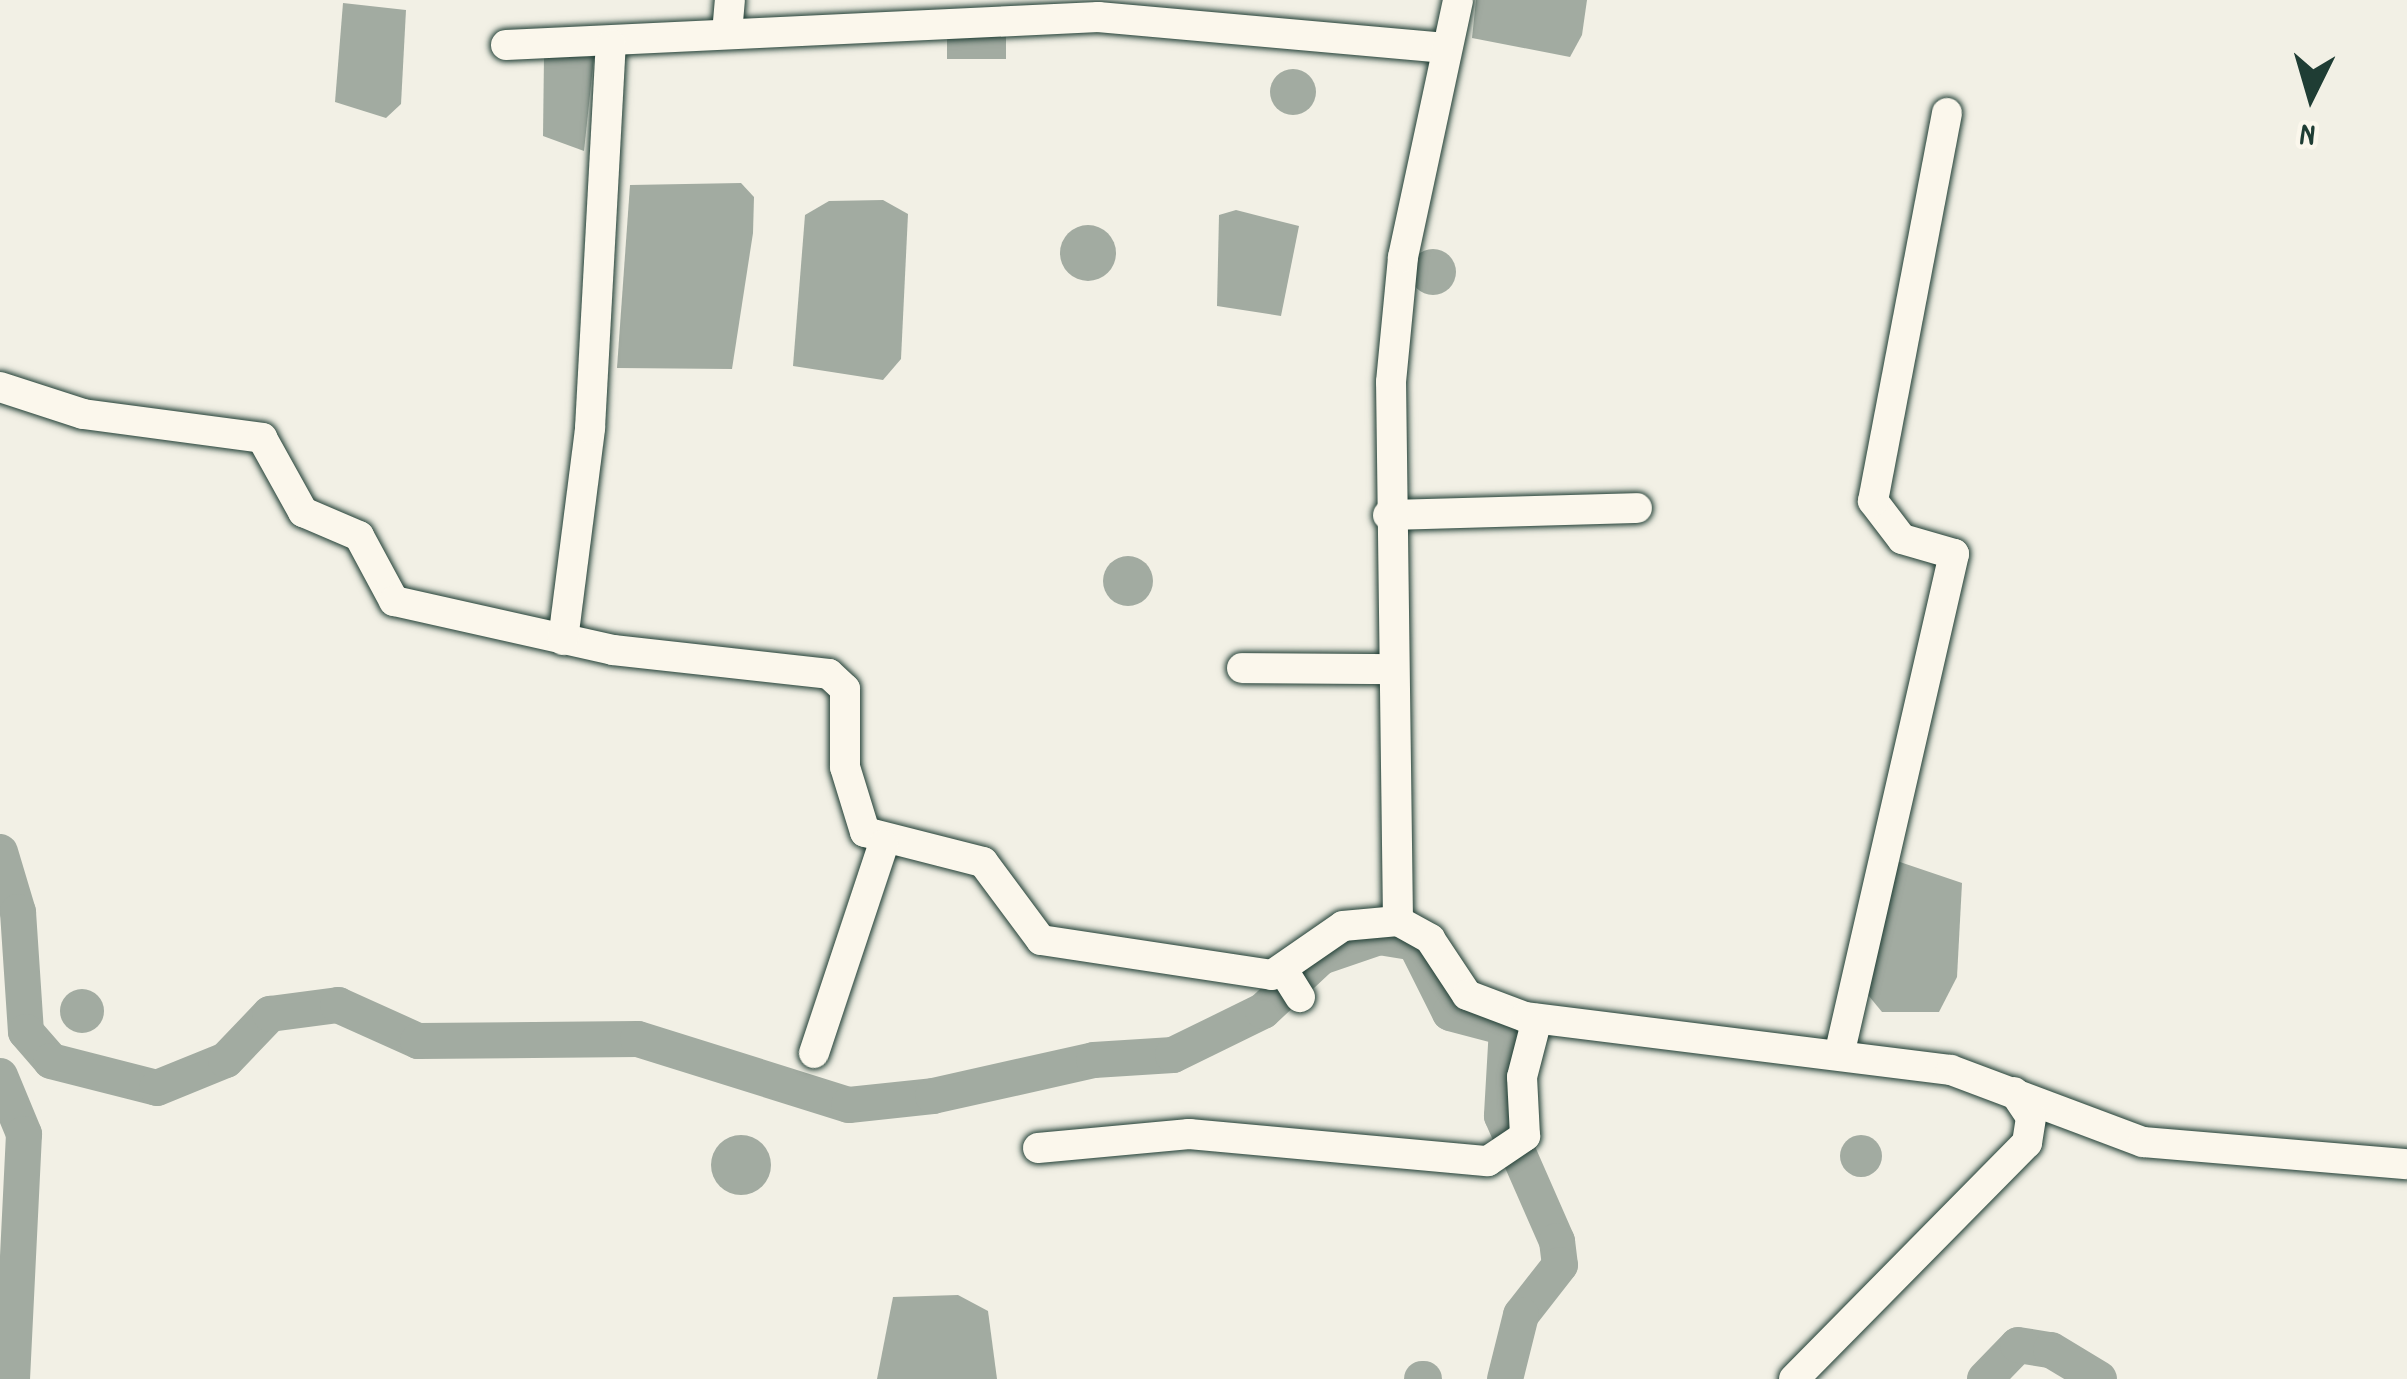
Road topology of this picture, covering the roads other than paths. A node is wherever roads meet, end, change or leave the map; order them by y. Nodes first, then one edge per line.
1 (730, 0) edge
2 (1458, 0) edge
3 (728, 33) junction
4 (611, 44) junction
5 (506, 45) dead end
6 (1446, 48) junction
7 (1947, 113) dead end
8 (0, 387) edge
9 (1637, 508) dead end
10 (1388, 515) junction
11 (563, 640) junction
12 (1242, 668) dead end
13 (1391, 669) junction
14 (883, 845) junction
15 (1398, 921) junction
16 (1537, 1019) junction
17 (1840, 1051) junction
18 (814, 1053) dead end
19 (2014, 1093) junction
20 (1038, 1148) dead end
21 (2407, 1164) edge
22 (1794, 1379) edge

1 - 3 street
2 - 6 street
3 - 4 street
3 - 6 street
4 - 5 street
4 - 11 street
6 - 10 street
7 - 17 street
8 - 11 street
9 - 10 street
10 - 13 street
11 - 14 street
12 - 13 street
13 - 15 street
14 - 15 street
14 - 18 street
15 - 16 street
16 - 17 street
16 - 20 street
17 - 19 street
19 - 21 street
19 - 22 street

